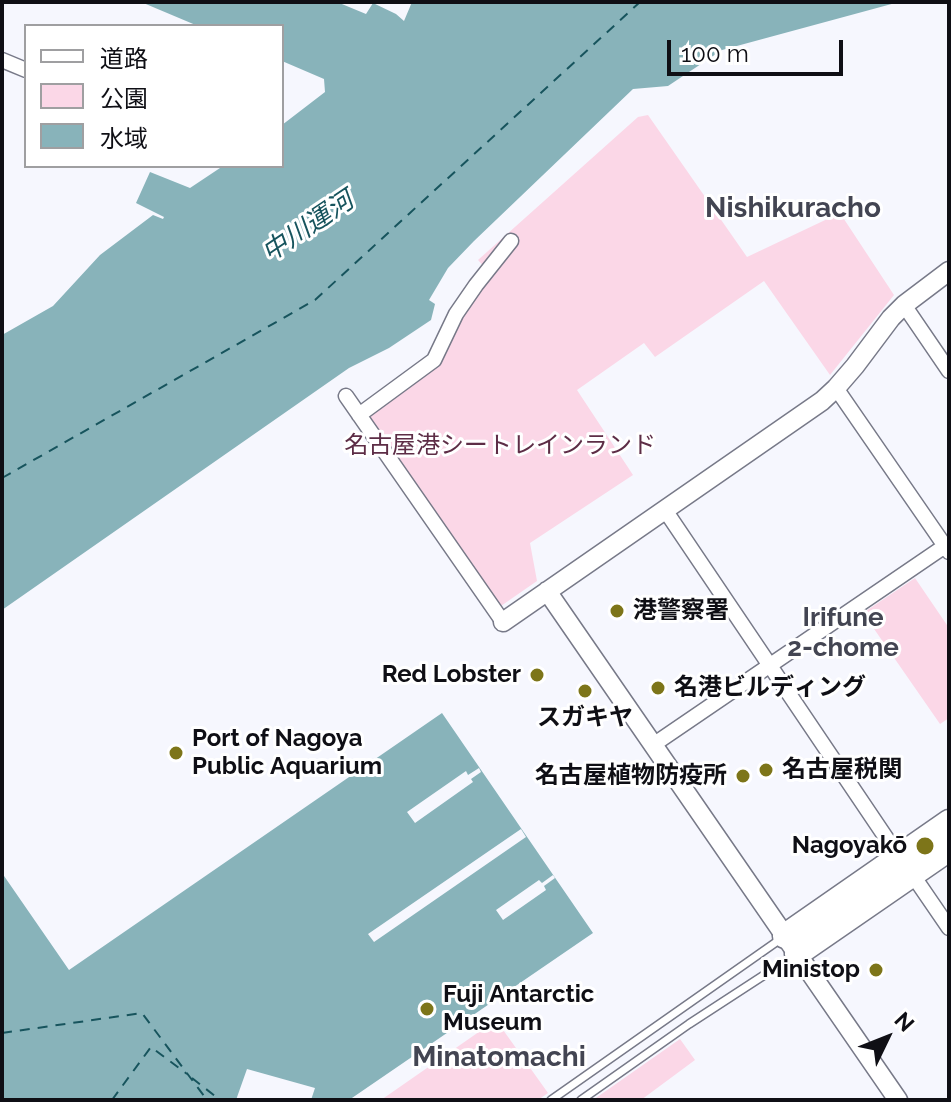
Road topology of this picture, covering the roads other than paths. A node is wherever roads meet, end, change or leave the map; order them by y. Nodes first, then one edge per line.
1 (2, 60) edge
2 (24, 69) edge
3 (511, 241) dead end
4 (949, 271) edge
5 (904, 305) junction
6 (949, 371) edge
7 (836, 388) junction
8 (346, 396) dead end
9 (359, 415) junction
10 (665, 510) junction
11 (947, 549) edge
12 (547, 591) junction
13 (503, 622) joint
14 (770, 665) junction
15 (653, 745) junction
16 (949, 822) edge
17 (949, 849) edge
18 (906, 866) junction
19 (949, 928) edge
20 (791, 945) junction
21 (551, 1100) edge
22 (581, 1100) edge
23 (898, 1100) edge

1 - 2 street
3 - 9 street
4 - 5 street
5 - 6 street
5 - 7 street
7 - 10 street
7 - 11 street
8 - 9 street
9 - 13 street
10 - 12 street
10 - 14 street
11 - 14 street
12 - 13 street
12 - 15 street
14 - 15 street
14 - 18 street
15 - 20 street
16 - 18 highway
17 - 18 highway
18 - 19 street
18 - 20 highway
20 - 21 lane
20 - 22 lane
20 - 23 street

